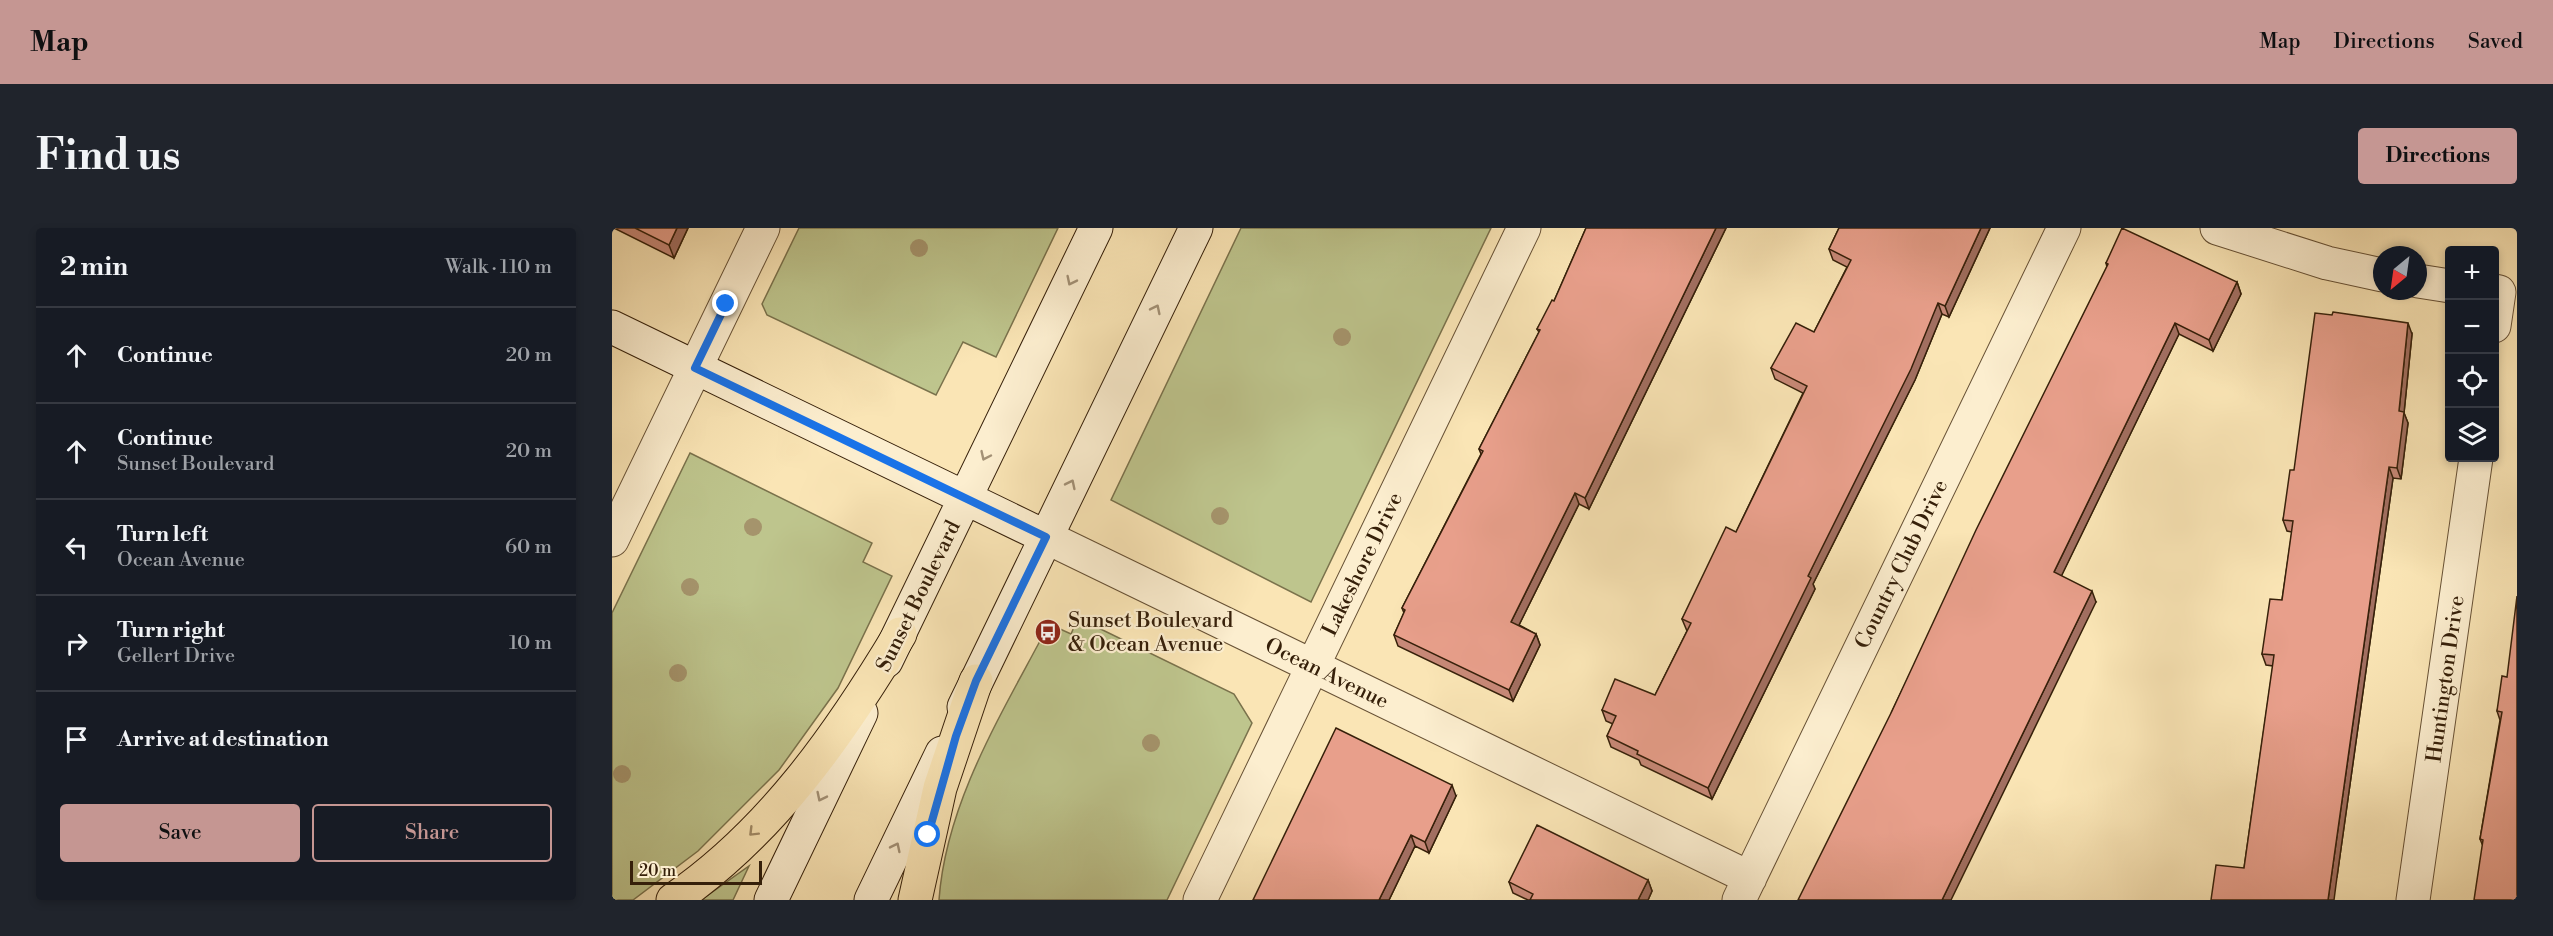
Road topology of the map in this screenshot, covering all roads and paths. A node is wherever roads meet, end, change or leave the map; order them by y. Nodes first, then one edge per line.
1 (763, 228) edge
2 (1096, 228) edge
3 (1196, 228) edge
4 (1524, 228) edge
5 (2064, 228) edge
6 (2217, 228) edge
7 (2373, 273) edge
8 (2427, 282) edge
9 (2445, 285) edge
10 (612, 327) edge
11 (695, 368) junction
12 (2475, 462) edge
13 (965, 498) junction
14 (1046, 537) junction
15 (612, 540) edge
16 (900, 634) junction
17 (1312, 666) junction
18 (976, 681) junction
19 (1744, 889) edge
20 (673, 900) edge
21 (771, 900) edge
22 (871, 900) edge
23 (915, 900) edge
24 (1200, 900) edge
25 (2413, 900) edge

1 - 11 street
2 -> 13 street, Sunset Boulevard
14 -> 3 street
4 - 17 street, Lakeshore Drive
5 - 19 street, Country Club Drive
6 - 7 street
8 - 9 street
10 - 11 street, Ocean Avenue
11 - 13 street, Ocean Avenue
11 - 15 street
12 - 25 street, Huntington Drive
13 - 14 street, Ocean Avenue
13 - 16 street, Sunset Boulevard
14 - 17 street, Ocean Avenue
14 - 18 street
16 -> 20 main road
16 -> 21 street, Sunset Boulevard
17 - 19 street, Ocean Avenue
17 - 24 street, Lakeshore Drive
22 -> 18 street
18 - 23 main road

